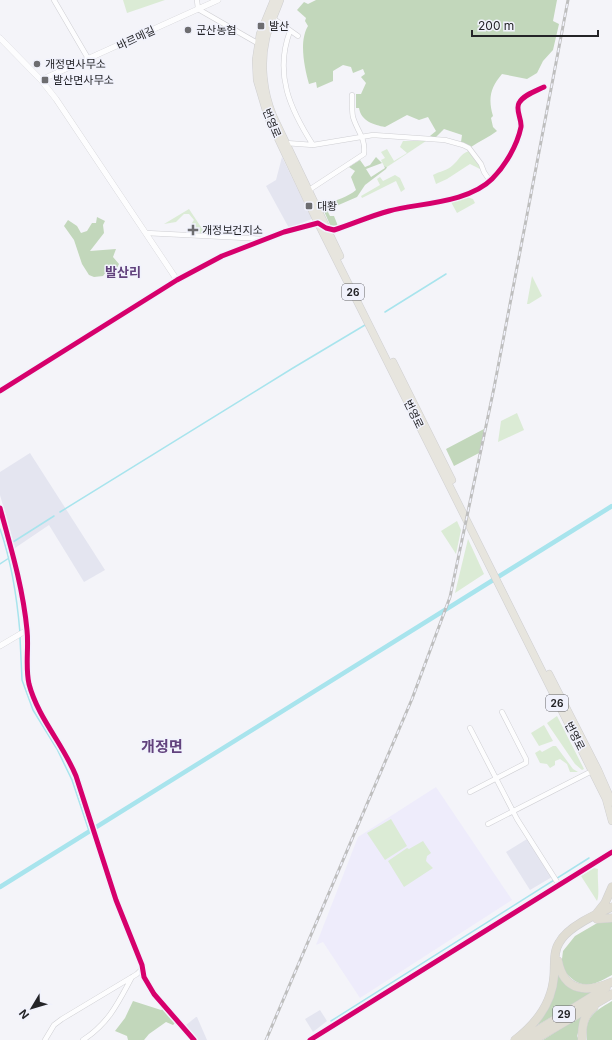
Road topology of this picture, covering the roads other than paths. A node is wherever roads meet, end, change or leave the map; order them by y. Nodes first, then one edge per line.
1 (54, 0) edge
2 (197, 0) edge
3 (218, 0) edge
4 (274, 0) edge
5 (280, 0) edge
6 (198, 9) junction
7 (274, 19) junction
8 (290, 31) junction
9 (298, 36) dead end
10 (0, 38) edge
11 (261, 45) junction
12 (89, 60) junction
13 (41, 80) junction
14 (544, 87) dead end
15 (352, 95) dead end
16 (362, 136) junction
17 (286, 143) junction
18 (313, 145) junction
19 (490, 181) junction
20 (309, 190) junction
21 (318, 223) junction
22 (327, 228) junction
23 (146, 233) junction
24 (269, 239) junction
25 (178, 280) junction
26 (0, 391) edge
27 (0, 508) edge
28 (496, 574) junction
29 (501, 584) junction
30 (25, 631) junction
31 (0, 646) edge
32 (502, 712) dead end
33 (470, 728) dead end
34 (592, 771) junction
35 (497, 778) junction
36 (470, 792) dead end
37 (612, 802) edge
38 (514, 812) junction
39 (612, 821) edge
40 (488, 824) dead end
41 (612, 852) edge
42 (558, 884) junction
43 (612, 887) edge
44 (612, 908) edge
45 (597, 916) junction
46 (612, 918) edge
47 (143, 968) junction
48 (132, 976) junction
49 (609, 988) edge
50 (45, 1040) edge
51 (82, 1040) edge
52 (194, 1040) edge
53 (310, 1040) edge
54 (515, 1040) edge
55 (522, 1040) edge
56 (534, 1040) edge
57 (582, 1040) edge

1 - 12 street
2 - 6 street
3 - 6 street, 바르메길
4 - 11 main road, 번영로 / 26
5 - 7 main road, 번영로 / 26
6 - 11 street
6 - 12 street, 바르메길
7 - 8 street
7 - 11 main road, 번영로 / 26
8 - 9 street
8 - 18 street
10 - 13 street
11 - 17 main road, 번영로 / 26
11 - 21 main road, 번영로 / 26
12 - 13 street, 바르메길
13 - 23 street
14 - 19 street
15 - 16 street
16 - 18 street
16 - 19 street
16 - 20 street
17 - 18 street
17 - 20 main road, 번영로 / 26
19 - 22 street
20 - 22 main road, 번영로 / 26
21 - 22 street
21 - 24 street
21 - 28 main road, 번영로 / 26
22 - 28 main road, 번영로 / 26
23 - 24 street
23 - 25 street
24 - 25 street
25 - 26 street
27 - 30 street
28 - 29 main road, 번영로 / 26
29 - 34 main road, 번영로 / 26
29 - 37 main road, 번영로 / 26
30 - 31 street
30 - 47 street
32 - 35 street
33 - 35 street
34 - 38 street
34 - 39 main road, 번영로 / 26
35 - 36 street
35 - 38 street
38 - 40 street
38 - 42 street
41 - 42 street
42 - 53 street
43 - 45 highway
44 - 45 highway
45 - 46 highway
45 - 49 highway
45 - 54 highway
47 - 48 street
47 - 52 street
48 - 50 street
48 - 51 street
49 - 55 highway, 29
49 - 56 highway, 29
49 - 57 highway

